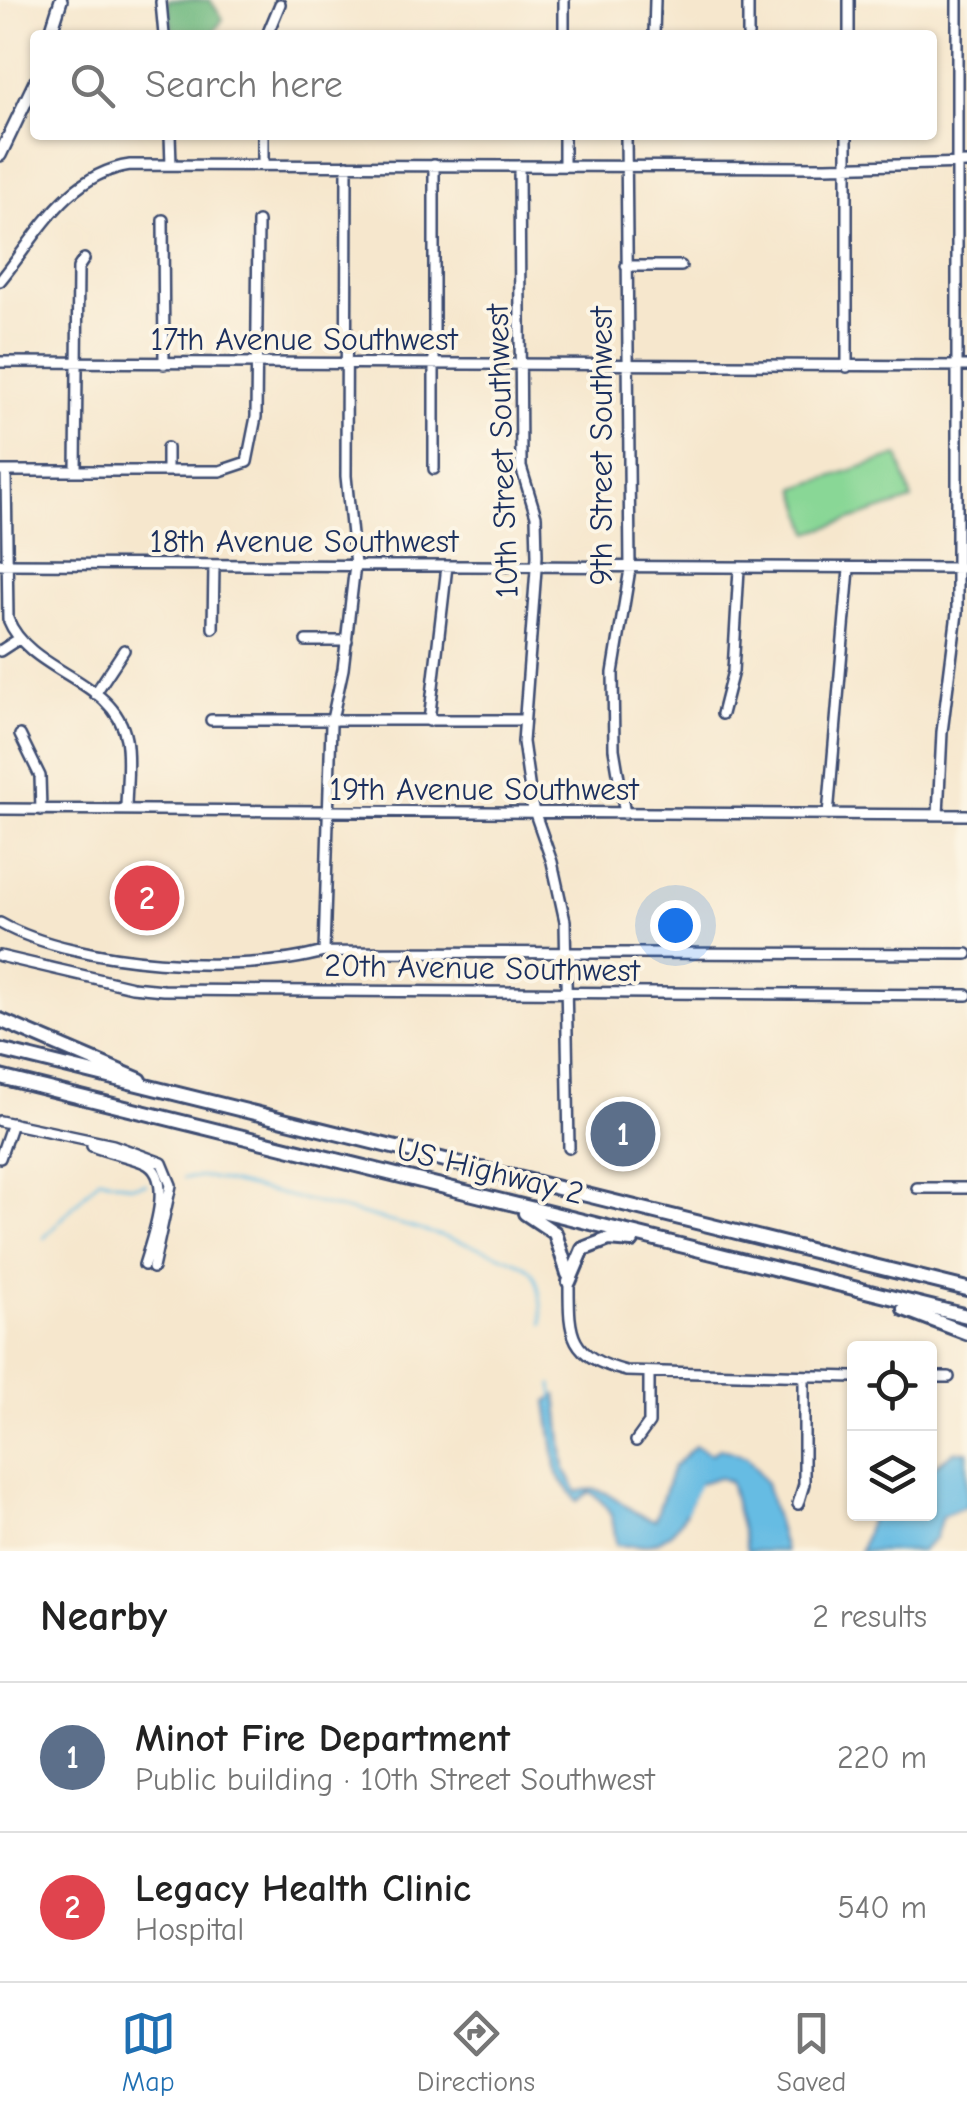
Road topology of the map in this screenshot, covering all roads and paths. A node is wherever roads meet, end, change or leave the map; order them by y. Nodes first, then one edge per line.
1 (61, 0) edge
2 (564, 0) edge
3 (654, 0) edge
4 (748, 0) edge
5 (849, 0) edge
6 (957, 0) edge
7 (161, 2) edge
8 (280, 4) dead end
9 (52, 30) edge
10 (164, 30) edge
11 (269, 30) edge
12 (564, 30) edge
13 (654, 30) edge
14 (748, 30) edge
15 (849, 30) edge
16 (962, 48) edge
17 (30, 93) edge
18 (170, 140) edge
19 (263, 140) edge
20 (564, 140) edge
21 (626, 140) edge
22 (848, 140) edge
23 (0, 156) edge
24 (962, 163) edge
25 (171, 164) junction
26 (263, 164) junction
27 (347, 165) junction
28 (434, 166) junction
29 (520, 166) junction
30 (564, 166) junction
31 (625, 166) junction
32 (847, 166) junction
33 (163, 220) dead end
34 (258, 222) dead end
35 (84, 259) dead end
36 (626, 266) junction
37 (681, 266) dead end
38 (0, 282) edge
39 (0, 362) edge
40 (77, 364) junction
41 (164, 364) junction
42 (256, 364) junction
43 (346, 364) junction
44 (433, 364) junction
45 (522, 364) junction
46 (628, 365) junction
47 (962, 366) edge
48 (847, 367) junction
49 (168, 448) dead end
50 (247, 462) junction
51 (434, 469) dead end
52 (3, 471) edge
53 (167, 471) junction
54 (76, 472) junction
55 (256, 472) dead end
56 (3, 564) edge
57 (214, 565) junction
58 (354, 565) junction
59 (447, 566) junction
60 (536, 568) junction
61 (962, 568) edge
62 (630, 569) junction
63 (739, 569) junction
64 (848, 569) junction
65 (213, 628) dead end
66 (17, 640) junction
67 (347, 640) junction
68 (306, 641) dead end
69 (124, 650) dead end
70 (0, 651) edge
71 (95, 694) junction
72 (722, 714) dead end
73 (210, 720) dead end
74 (332, 720) junction
75 (429, 720) junction
76 (524, 720) junction
77 (20, 735) dead end
78 (0, 809) edge
79 (41, 810) junction
80 (126, 810) junction
81 (326, 814) junction
82 (534, 814) junction
83 (626, 814) junction
84 (967, 814) edge
85 (828, 815) junction
86 (938, 815) junction
87 (0, 924) edge
88 (324, 952) junction
89 (967, 954) edge
90 (565, 955) junction
91 (0, 956) edge
92 (569, 994) junction
93 (967, 996) edge
94 (0, 1020) edge
95 (0, 1050) edge
96 (0, 1077) edge
97 (208, 1104) junction
98 (0, 1120) edge
99 (12, 1124) junction
100 (569, 1148) dead end
101 (0, 1158) edge
102 (917, 1188) dead end
103 (967, 1188) edge
104 (502, 1201) junction
105 (686, 1248) junction
106 (148, 1266) dead end
107 (569, 1282) junction
108 (840, 1286) junction
109 (967, 1288) edge
110 (967, 1316) edge
111 (967, 1333) edge
112 (649, 1372) junction
113 (847, 1377) edge
114 (937, 1377) edge
115 (948, 1377) dead end
116 (804, 1378) junction
117 (636, 1442) dead end
118 (798, 1504) dead end

1 - 9 main road
2 - 12 street
3 - 13 street
4 - 14 street
5 - 15 street
6 - 16 street
7 - 10 street
8 - 11 street
16 - 24 street
17 - 23 main road
18 - 25 street
19 - 26 street
20 - 30 street
21 - 31 street, 9th Street Southwest
22 - 32 street
24 - 32 street
24 - 47 street
25 - 26 street
25 - 38 street
26 - 27 street
27 - 28 street
27 - 43 street
28 - 29 street
28 - 44 street
29 - 30 street
29 - 45 street, 10th Street Southwest
30 - 31 street
31 - 32 street
31 - 36 street, 9th Street Southwest
32 - 48 street
33 - 41 street
34 - 42 street
35 - 40 street
36 - 37 street
36 - 46 street, 9th Street Southwest
39 - 40 street, 17th Avenue Southwest
40 - 41 street, 17th Avenue Southwest
40 - 54 street
41 - 42 street, 17th Avenue Southwest
42 - 43 street, 17th Avenue Southwest
42 - 50 street
43 - 44 street, 17th Avenue Southwest
43 - 58 street
44 - 45 street, 17th Avenue Southwest
44 - 51 street
45 - 46 street, 17th Avenue Southwest
45 - 60 street, 10th Street Southwest
46 - 48 street, 17th Avenue Southwest
46 - 62 street, 9th Street Southwest
47 - 48 street, 17th Avenue Southwest
47 - 61 street
49 - 53 street
50 - 53 street
50 - 55 street
52 - 54 street
52 - 56 street
53 - 54 street
56 - 57 street, 18th Avenue Southwest
56 - 66 street
57 - 58 street, 18th Avenue Southwest
57 - 65 street
58 - 59 street, 18th Avenue Southwest
58 - 67 street
59 - 60 street, 18th Avenue Southwest
59 - 75 street
60 - 62 street, 18th Avenue Southwest
60 - 76 street, 10th Street Southwest
61 - 64 street, 18th Avenue Southwest
61 - 86 street
62 - 63 street, 18th Avenue Southwest
62 - 83 street, 9th Street Southwest
63 - 64 street, 18th Avenue Southwest
63 - 72 street
64 - 85 street
66 - 70 street
66 - 71 street
67 - 68 street
67 - 74 street
69 - 71 street
71 - 80 street
73 - 74 street
74 - 75 street
74 - 81 street
75 - 76 street
76 - 82 street, 10th Street Southwest
77 - 79 street
78 - 79 street, 19th Avenue Southwest
79 - 80 street, 19th Avenue Southwest
80 - 81 street, 19th Avenue Southwest
81 - 82 street, 19th Avenue Southwest
81 - 88 street
82 - 83 street, 19th Avenue Southwest
82 - 90 street, 10th Street Southwest
83 - 85 street, 19th Avenue Southwest
84 - 86 street, 19th Avenue Southwest
85 - 86 street, 19th Avenue Southwest
87 - 88 street
88 - 90 street
89 - 90 street
90 - 92 street, 10th Street Southwest
91 - 92 street, 20th Avenue Southwest
92 - 93 street, 20th Avenue Southwest
92 - 100 street, 10th Street Southwest
94 - 97 highway
95 - 97 highway, US Highway 2
96 - 104 highway, US Highway 2
97 - 109 highway, US Highway 2
98 - 99 street
99 - 101 street
99 - 106 street
102 - 103 street
104 - 105 highway, US Highway 2
104 - 107 highway
105 - 107 highway
105 - 108 highway, US Highway 2
107 - 112 street
108 - 110 highway, US Highway 2
108 - 111 highway
112 - 116 street
112 - 117 street
113 - 116 street
114 - 115 street
116 - 118 street

